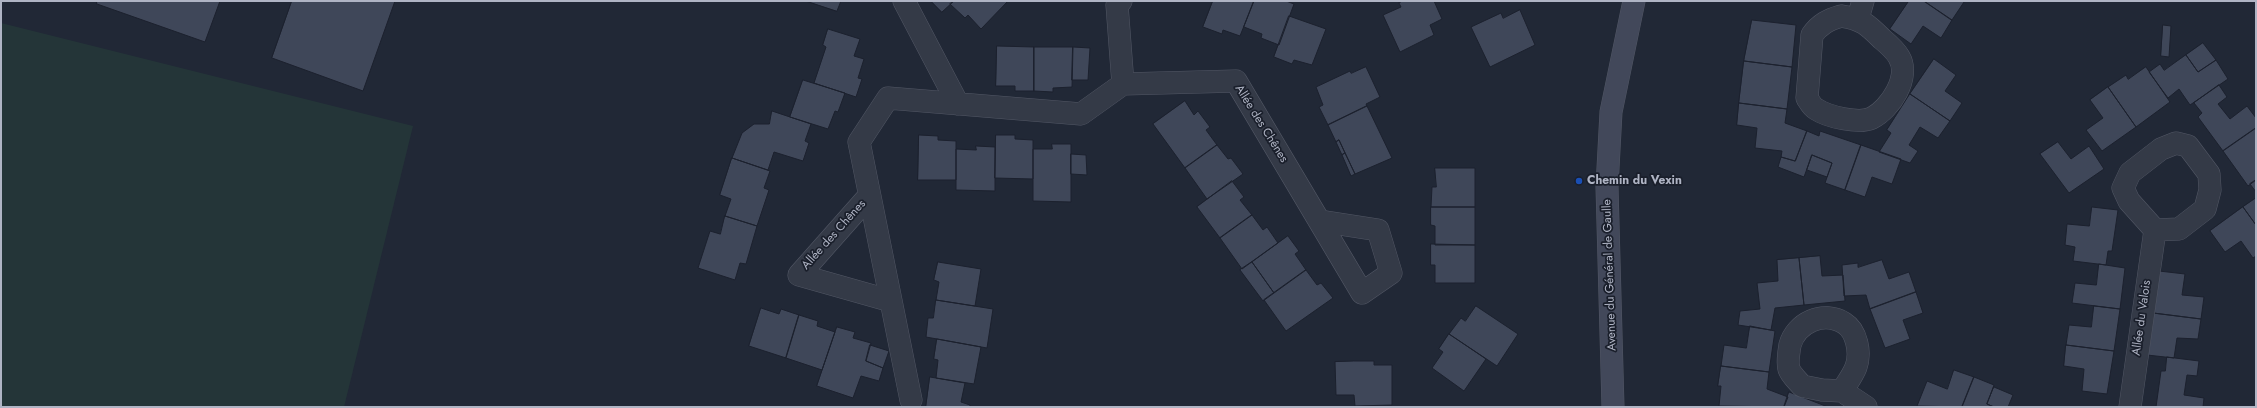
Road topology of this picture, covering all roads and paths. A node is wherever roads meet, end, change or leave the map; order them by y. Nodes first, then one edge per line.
1 (904, 1) edge
2 (1121, 1) edge
3 (1634, 1) edge
4 (1838, 1) edge
5 (1860, 8) edge
6 (1123, 84) junction
7 (958, 104) junction
8 (869, 196) junction
9 (1320, 221) dead end
10 (2155, 230) dead end
11 (891, 301) junction
12 (1842, 391) dead end
13 (911, 400) dead end
14 (1614, 407) edge
15 (1866, 407) edge
16 (2130, 407) edge

1 - 7 street
2 - 6 street
3 - 14 street, Avenue du Général de Gaulle
4 - 5 street
5 - 5 street
6 - 7 street, Allée des Chênes
6 - 9 street, Allée des Chênes
7 - 8 street, Allée des Chênes
8 - 11 street, Allée des Chênes
8 - 11 street, Allée des Chênes
10 - 16 street, Allée du Valois
11 - 13 street, Allée des Chênes
12 - 15 street

